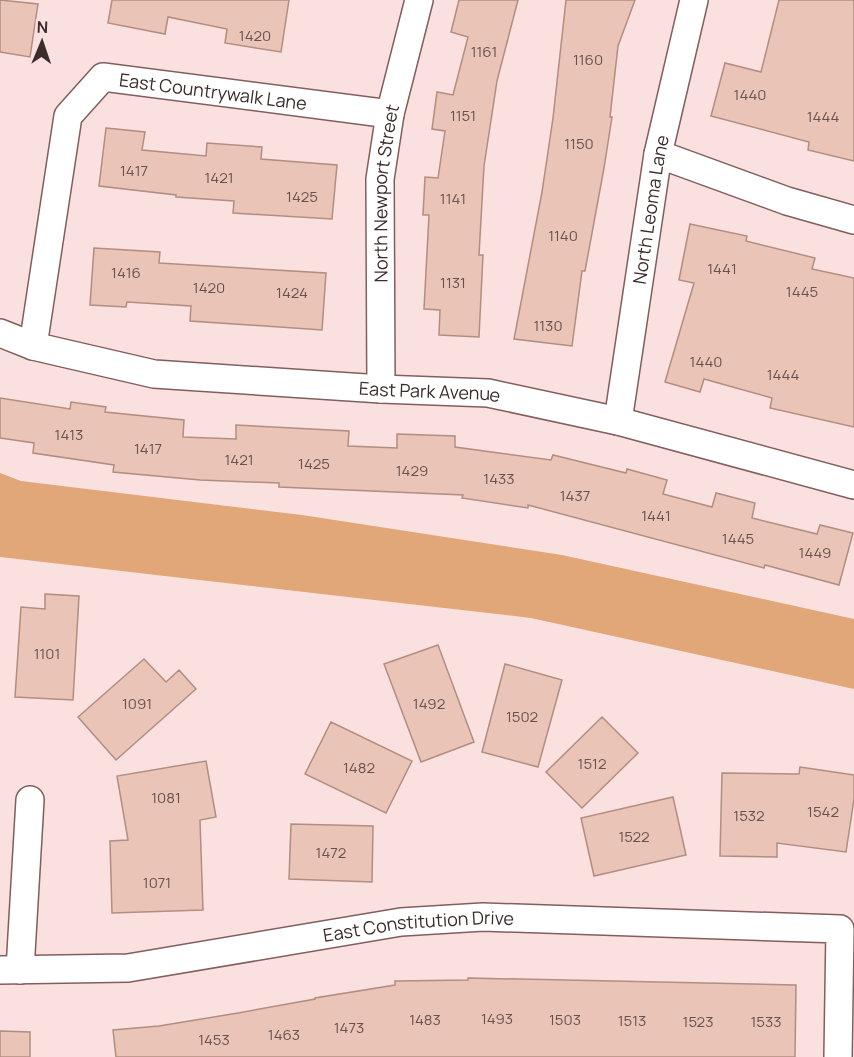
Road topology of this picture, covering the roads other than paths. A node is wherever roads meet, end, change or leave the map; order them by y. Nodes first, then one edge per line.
1 (418, 0) edge
2 (694, 0) edge
3 (390, 114) junction
4 (658, 154) junction
5 (854, 220) edge
6 (0, 333) edge
7 (33, 346) junction
8 (381, 389) junction
9 (618, 420) junction
10 (854, 485) edge
11 (30, 800) dead end
12 (10, 970) edge
13 (838, 1057) edge

1 - 3 street, North Newport Street
2 - 4 street, North Leoma Lane
3 - 7 street, East Countrywalk Lane
3 - 8 street, North Newport Street
4 - 5 street
4 - 9 street, North Leoma Lane
6 - 7 street, East Park Avenue
7 - 8 street, East Park Avenue
8 - 9 street, East Park Avenue
9 - 10 street, East Park Avenue
11 - 12 street
12 - 13 street, East Constitution Drive

